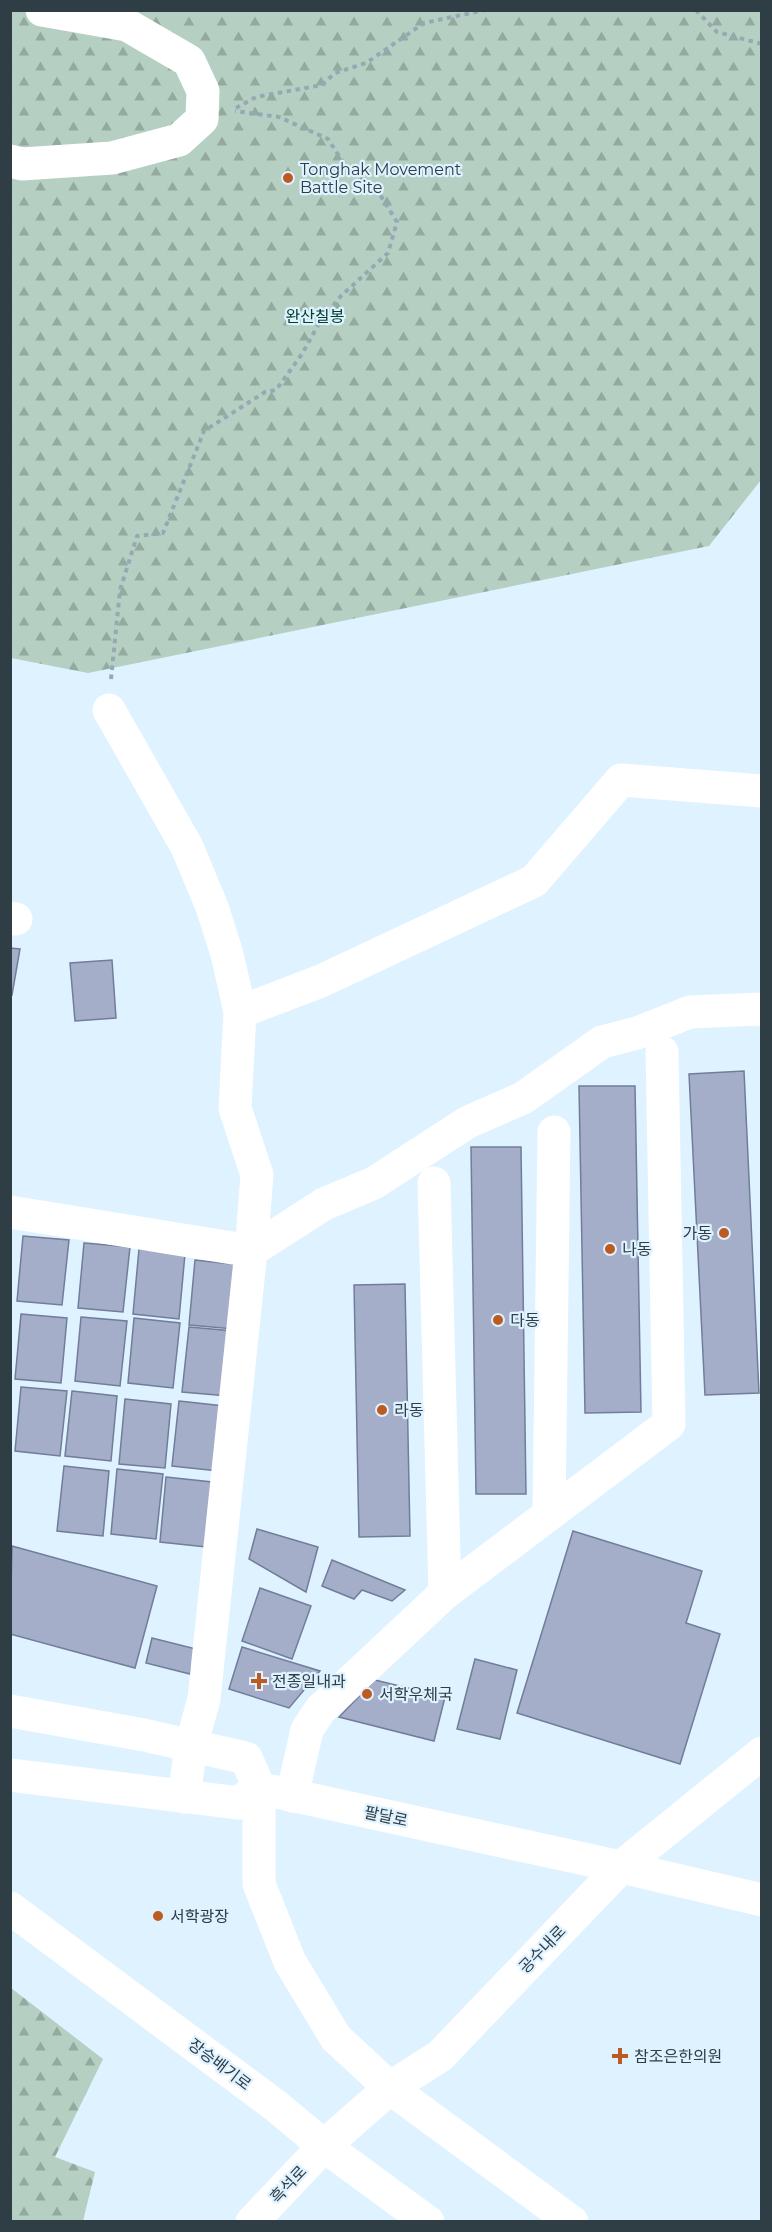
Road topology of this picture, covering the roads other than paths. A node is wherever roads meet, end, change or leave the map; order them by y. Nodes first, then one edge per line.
1 (42, 10) edge
2 (10, 160) edge
3 (109, 710) road end
4 (762, 791) edge
5 (762, 1009) edge
6 (240, 1011) junction
7 (662, 1052) dead end
8 (554, 1132) dead end
9 (434, 1183) dead end
10 (10, 1212) edge
11 (251, 1251) junction
12 (549, 1514) junction
13 (445, 1593) junction
14 (10, 1711) edge
15 (190, 1746) junction
16 (762, 1753) edge
17 (10, 1775) edge
18 (259, 1788) junction
19 (292, 1796) junction
20 (184, 1797) junction
21 (621, 1867) junction
22 (762, 1900) edge
23 (10, 1908) edge
24 (390, 2088) junction
25 (324, 2146) junction
26 (252, 2222) edge
27 (428, 2222) edge
28 (572, 2222) edge

1 - 2 street
3 - 6 street
4 - 6 street
5 - 11 street
6 - 11 street
7 - 12 street
8 - 12 street
9 - 13 street
10 - 11 street
11 - 15 street
12 - 13 street
13 - 19 street
14 - 15 street
15 - 18 street
15 - 20 street
16 - 21 street, 공수내로
17 - 20 street
18 - 19 street, 팔달로
18 - 20 street
18 - 24 street
19 - 21 street, 팔달로
21 - 22 street, 팔달로
21 - 24 street, 공수내로
23 - 25 street, 장승배기로
24 - 25 street, 공수내로
24 - 28 street
25 - 26 street, 흑석로
25 - 27 street, 장승배기로

